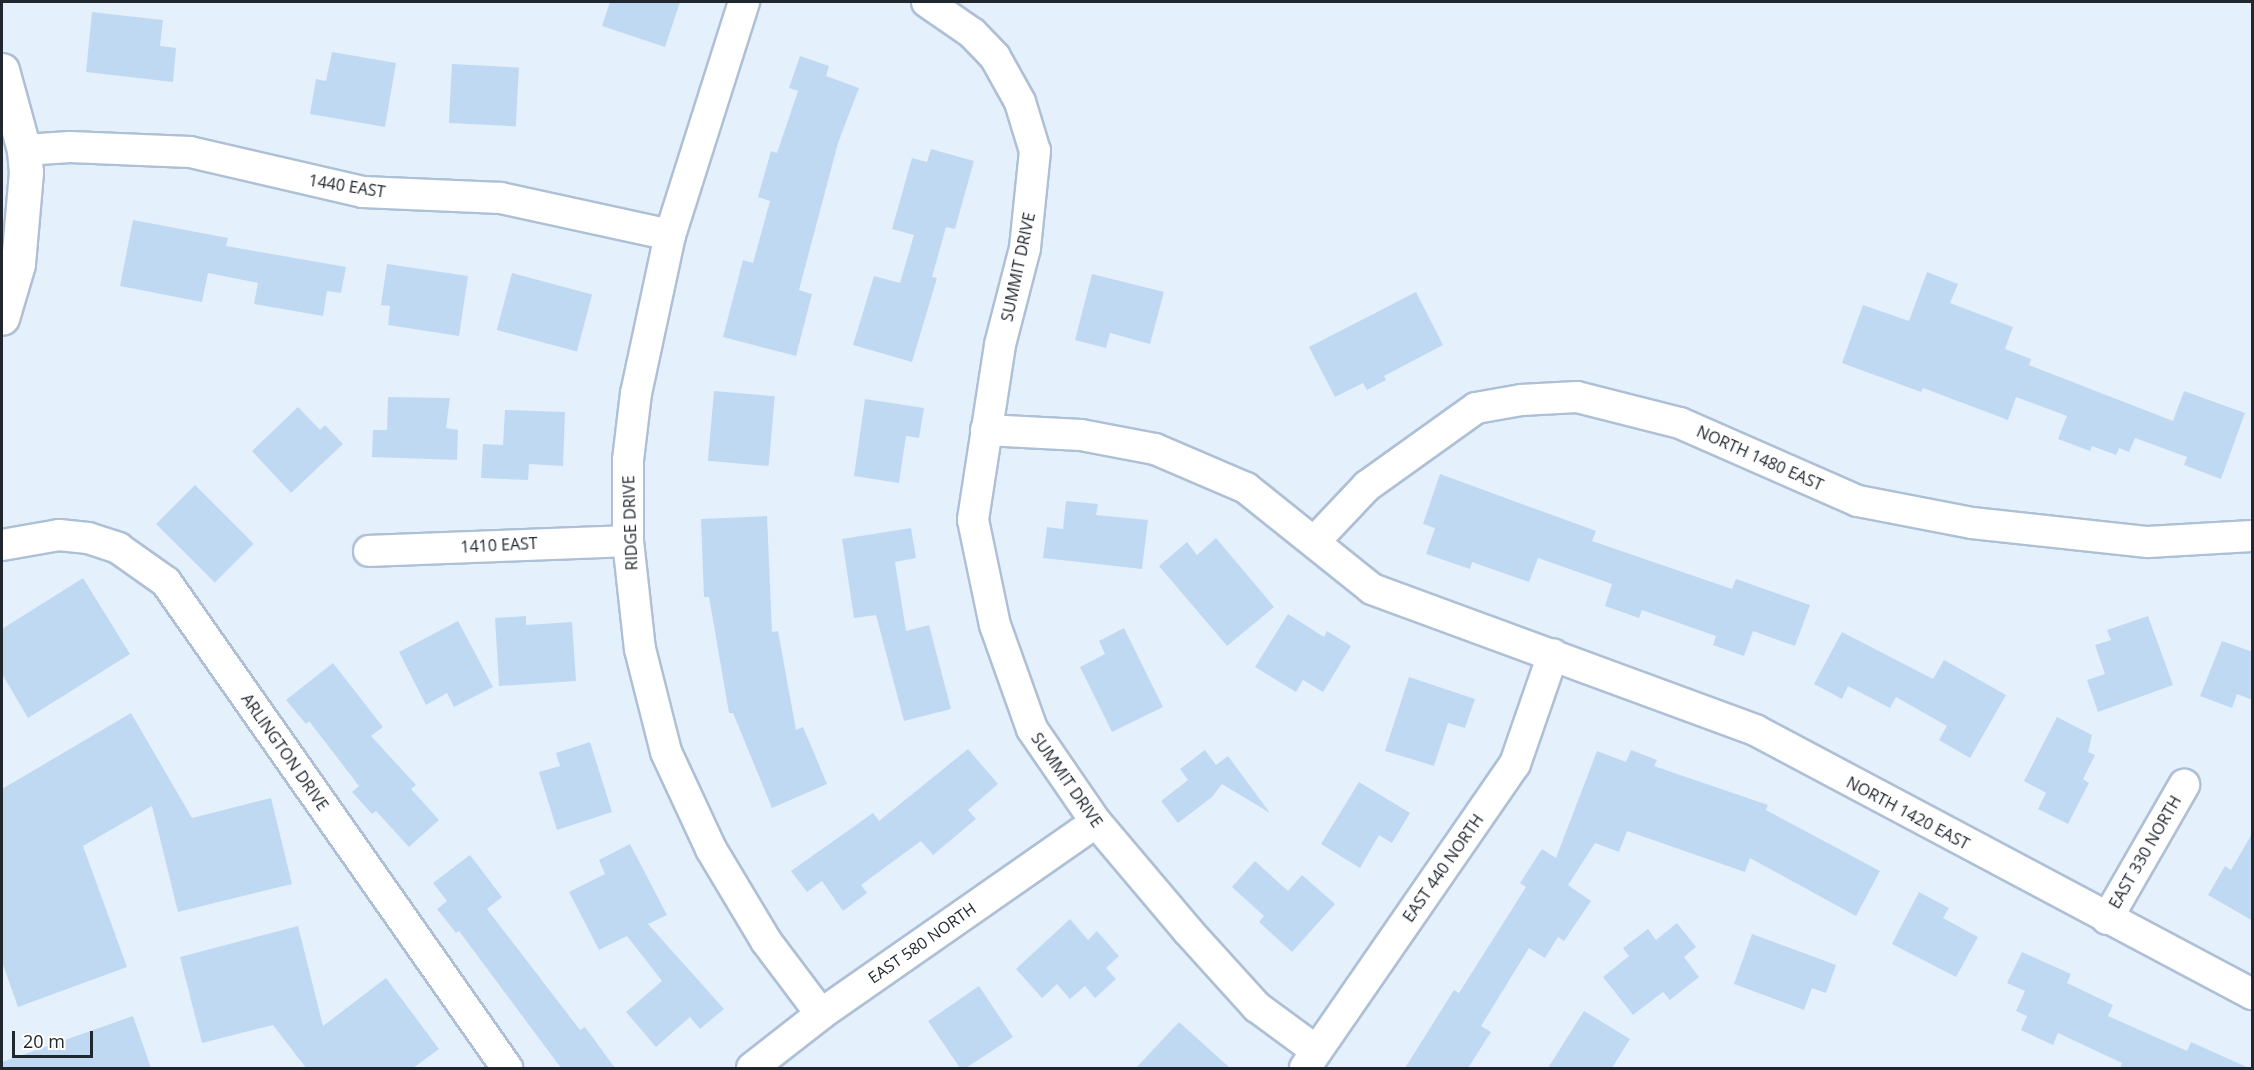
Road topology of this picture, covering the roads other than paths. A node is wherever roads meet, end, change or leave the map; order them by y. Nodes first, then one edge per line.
1 (744, 2) edge
2 (927, 2) edge
3 (2, 70) edge
4 (24, 150) junction
5 (670, 235) junction
6 (2, 318) edge
7 (986, 429) junction
8 (2253, 536) edge
9 (628, 541) junction
10 (1315, 541) junction
11 (2, 545) edge
12 (369, 551) dead end
13 (1553, 654) junction
14 (2184, 785) dead end
15 (1096, 822) junction
16 (2107, 919) junction
17 (2253, 994) edge
18 (820, 1014) junction
19 (1311, 1060) edge
20 (507, 1068) edge
21 (752, 1068) edge

1 - 5 street, RIDGE DRIVE
2 - 7 street, SUMMIT DRIVE
3 - 4 street
4 - 5 street, 1440 EAST
4 - 6 street
5 - 9 street, RIDGE DRIVE
7 - 10 street
7 - 15 street, SUMMIT DRIVE
8 - 10 street, NORTH 1480 EAST
9 - 12 street, 1410 EAST
9 - 18 street, RIDGE DRIVE
10 - 13 street
11 - 20 street, ARLINGTON DRIVE
13 - 16 street, NORTH 1420 EAST
13 - 19 street, EAST 440 NORTH
14 - 16 street, EAST 330 NORTH
15 - 18 street, EAST 580 NORTH
15 - 19 street, SUMMIT DRIVE
16 - 17 street, NORTH 1420 EAST
18 - 21 street, EAST 580 NORTH

